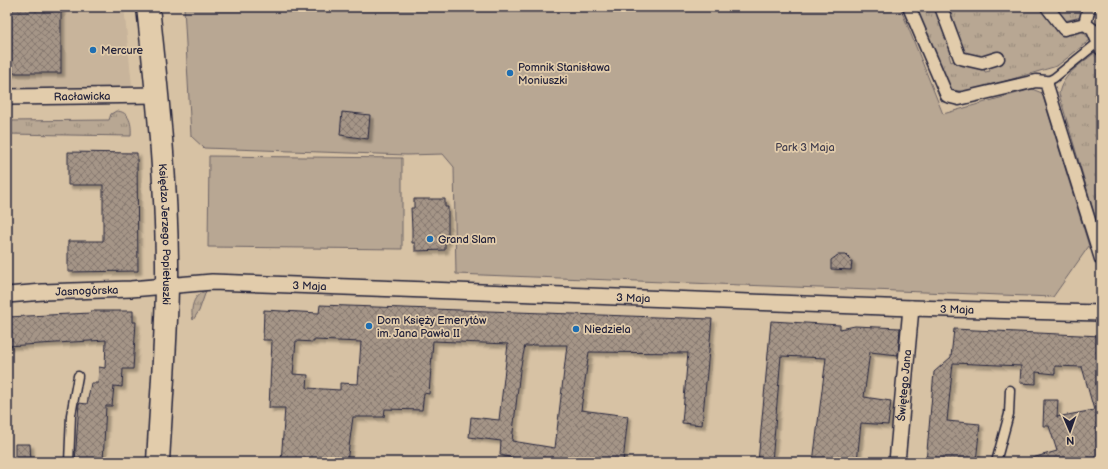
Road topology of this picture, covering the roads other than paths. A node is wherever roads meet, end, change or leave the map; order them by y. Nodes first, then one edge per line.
1 (148, 7) edge
2 (909, 7) edge
3 (940, 7) edge
4 (1047, 7) edge
5 (1089, 7) edge
6 (1085, 24) junction
7 (1100, 44) edge
8 (998, 58) dead end
9 (1046, 82) junction
10 (158, 95) junction
11 (7, 97) edge
12 (1101, 259) edge
13 (167, 286) junction
14 (7, 296) edge
15 (911, 308) junction
16 (1101, 313) edge
17 (78, 376) dead end
18 (1010, 390) dead end
19 (69, 462) edge
20 (158, 462) edge
21 (897, 462) edge
22 (996, 462) edge

1 - 10 main road, Księdza Jerzego Popiełuszki
2 - 9 street
3 - 8 street
4 - 6 street
5 - 6 street
6 - 7 street
7 - 9 lane
9 - 12 street
10 - 11 street, Racławicka
10 - 13 main road, Księdza Jerzego Popiełuszki
13 - 14 street, Jasnogórska
13 - 15 street, 3 Maja
13 - 20 main road, Księdza Jerzego Popiełuszki
15 - 16 street, 3 Maja
15 - 21 street, Świętego Jana
17 - 19 lane
18 - 22 lane

